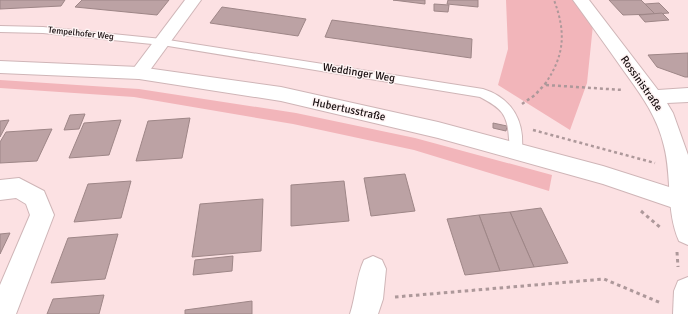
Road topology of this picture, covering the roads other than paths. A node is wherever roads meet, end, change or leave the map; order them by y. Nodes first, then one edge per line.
1 (193, 0) edge
2 (581, 0) edge
3 (0, 29) edge
4 (162, 42) junction
5 (0, 67) edge
6 (139, 73) junction
7 (688, 95) edge
8 (653, 97) junction
9 (516, 151) junction
10 (0, 190) edge
11 (685, 202) edge
12 (688, 233) edge
13 (373, 269) dead end
14 (688, 291) edge
15 (366, 307) edge
16 (676, 309) edge
17 (2, 314) edge

1 - 4 street
2 - 8 street, Rossinistraße
3 - 4 lane, Tempelhofer Weg
4 - 6 street
4 - 9 lane, Weddinger Weg
5 - 6 street, Hubertusstraße
6 - 9 street, Hubertusstraße
7 - 8 street
8 - 11 street, Rossinistraße
9 - 11 street, Hubertusstraße
10 - 17 street
11 - 12 street, Rossinistraße
13 - 15 street
14 - 16 street

